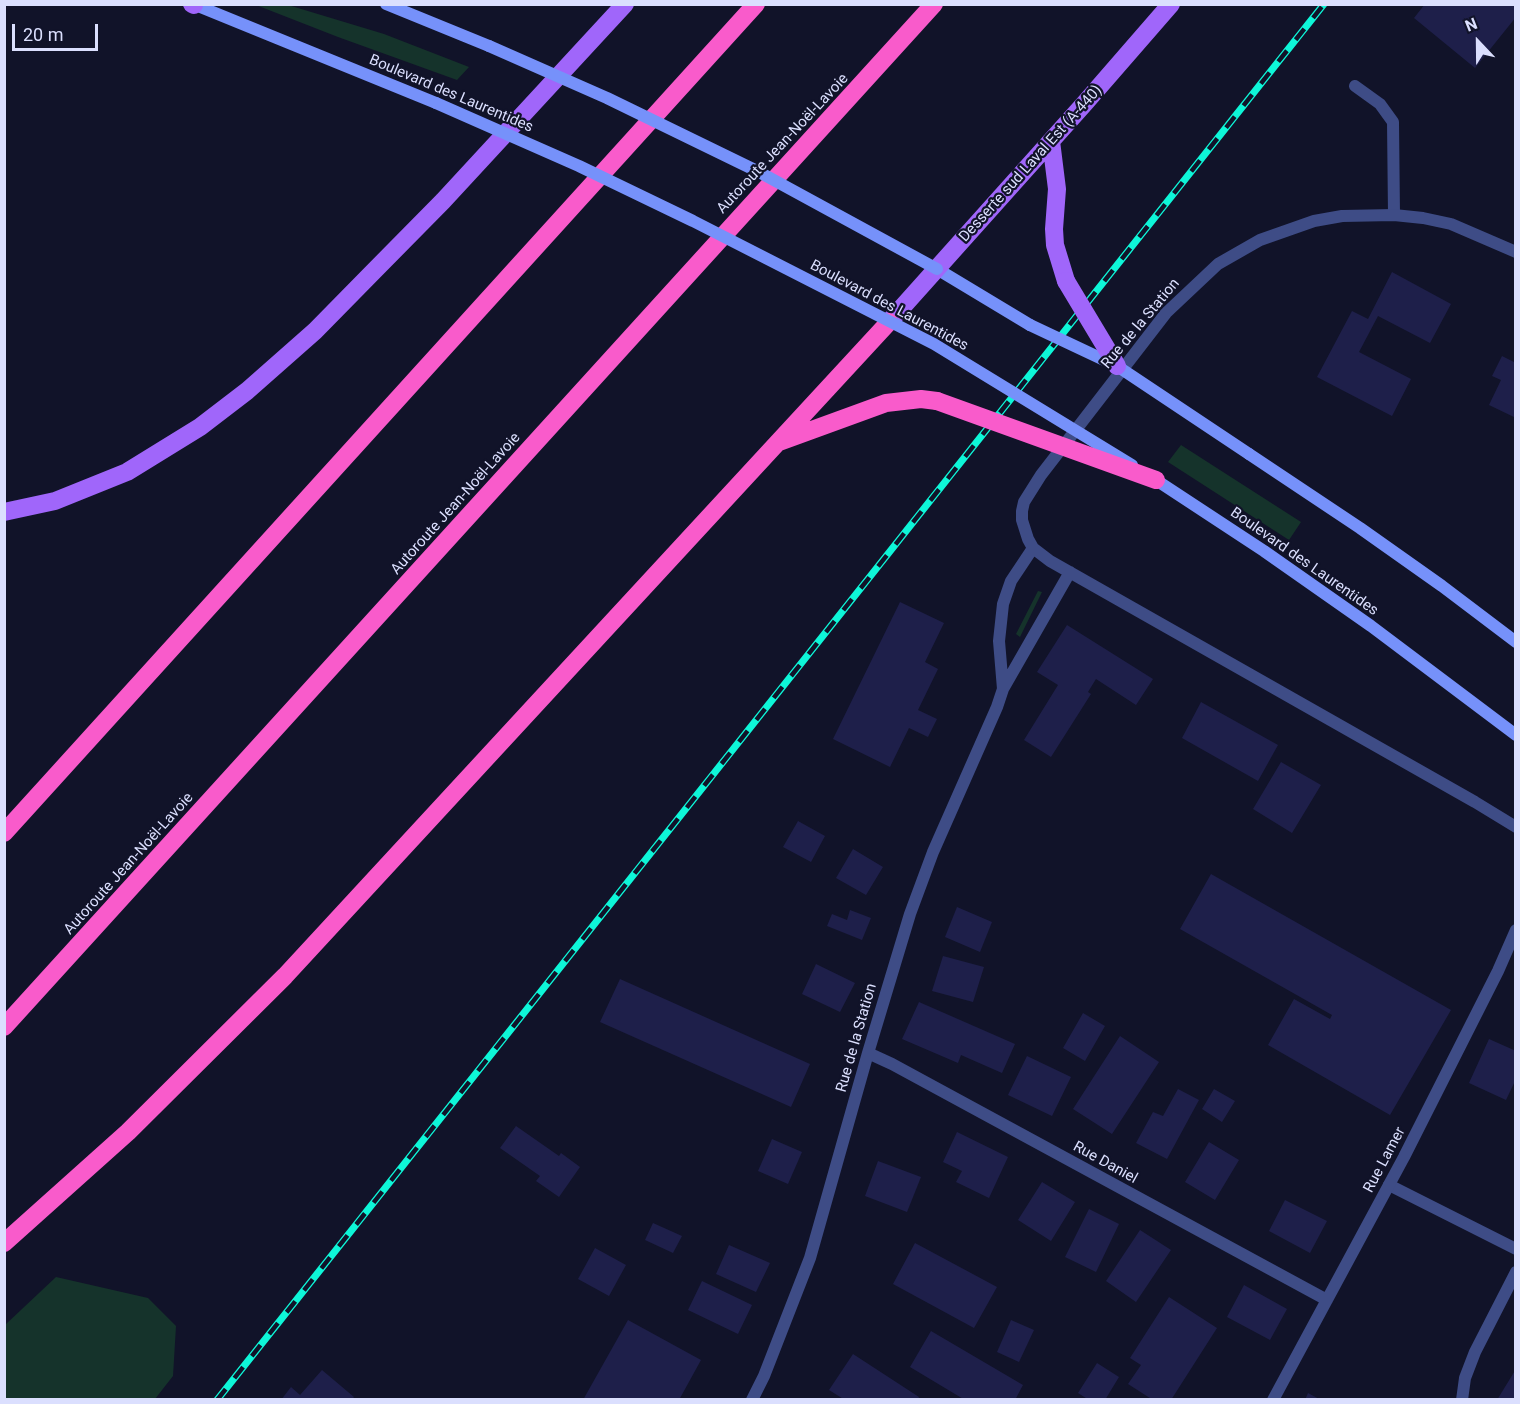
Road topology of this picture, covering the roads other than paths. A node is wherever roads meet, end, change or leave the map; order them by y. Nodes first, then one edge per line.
1 (386, 4) edge
2 (625, 4) edge
3 (756, 4) edge
4 (934, 4) edge
5 (1171, 4) edge
6 (193, 5) edge
7 (1355, 86) dead end
8 (1051, 141) junction
9 (1394, 214) junction
10 (1515, 252) edge
11 (936, 268) junction
12 (889, 322) junction
13 (1117, 366) junction
14 (777, 443) junction
15 (1156, 480) junction
16 (4, 512) edge
17 (1033, 548) junction
18 (1070, 572) junction
19 (1515, 642) edge
20 (1003, 689) junction
21 (1515, 735) edge
22 (1515, 827) edge
23 (4, 833) edge
24 (1515, 930) edge
25 (4, 1027) edge
26 (868, 1053) junction
27 (1389, 1185) junction
28 (4, 1243) edge
29 (1515, 1250) edge
30 (1515, 1272) edge
31 (1327, 1300) junction
32 (752, 1400) edge
33 (1274, 1400) edge
34 (1462, 1400) edge

1 - 11 main road, bridge
2 - 16 main road
3 - 23 highway
4 - 25 highway, Autoroute Jean-Noël-Lavoie
5 - 8 main road, Desserte sud Laval Est (A-440)
6 - 12 main road, Boulevard des Laurentides, bridge
7 - 9 street
8 - 11 main road, Desserte sud Laval Est (A-440)
8 - 13 main road, bridge
9 - 10 street, Rue de la Station
9 - 17 street, Rue de la Station
11 - 12 main road, Desserte sud Laval Est (A-440)
11 - 13 main road, bridge
12 - 14 highway
12 - 15 main road, Boulevard des Laurentides, bridge
13 - 19 main road, bridge
14 - 15 highway, bridge
14 - 28 highway
15 - 21 main road, Boulevard des Laurentides
17 - 18 street
17 - 20 street, Rue de la Station
18 - 20 street, Rue de la Station
18 - 22 street
20 - 26 street, Rue de la Station
24 - 27 street, Rue Lamer
26 - 31 street, Rue Daniel
26 - 32 street, Rue de la Station
27 - 29 street
27 - 31 street, Rue Lamer
30 - 34 street
31 - 33 street, Rue Lamer

